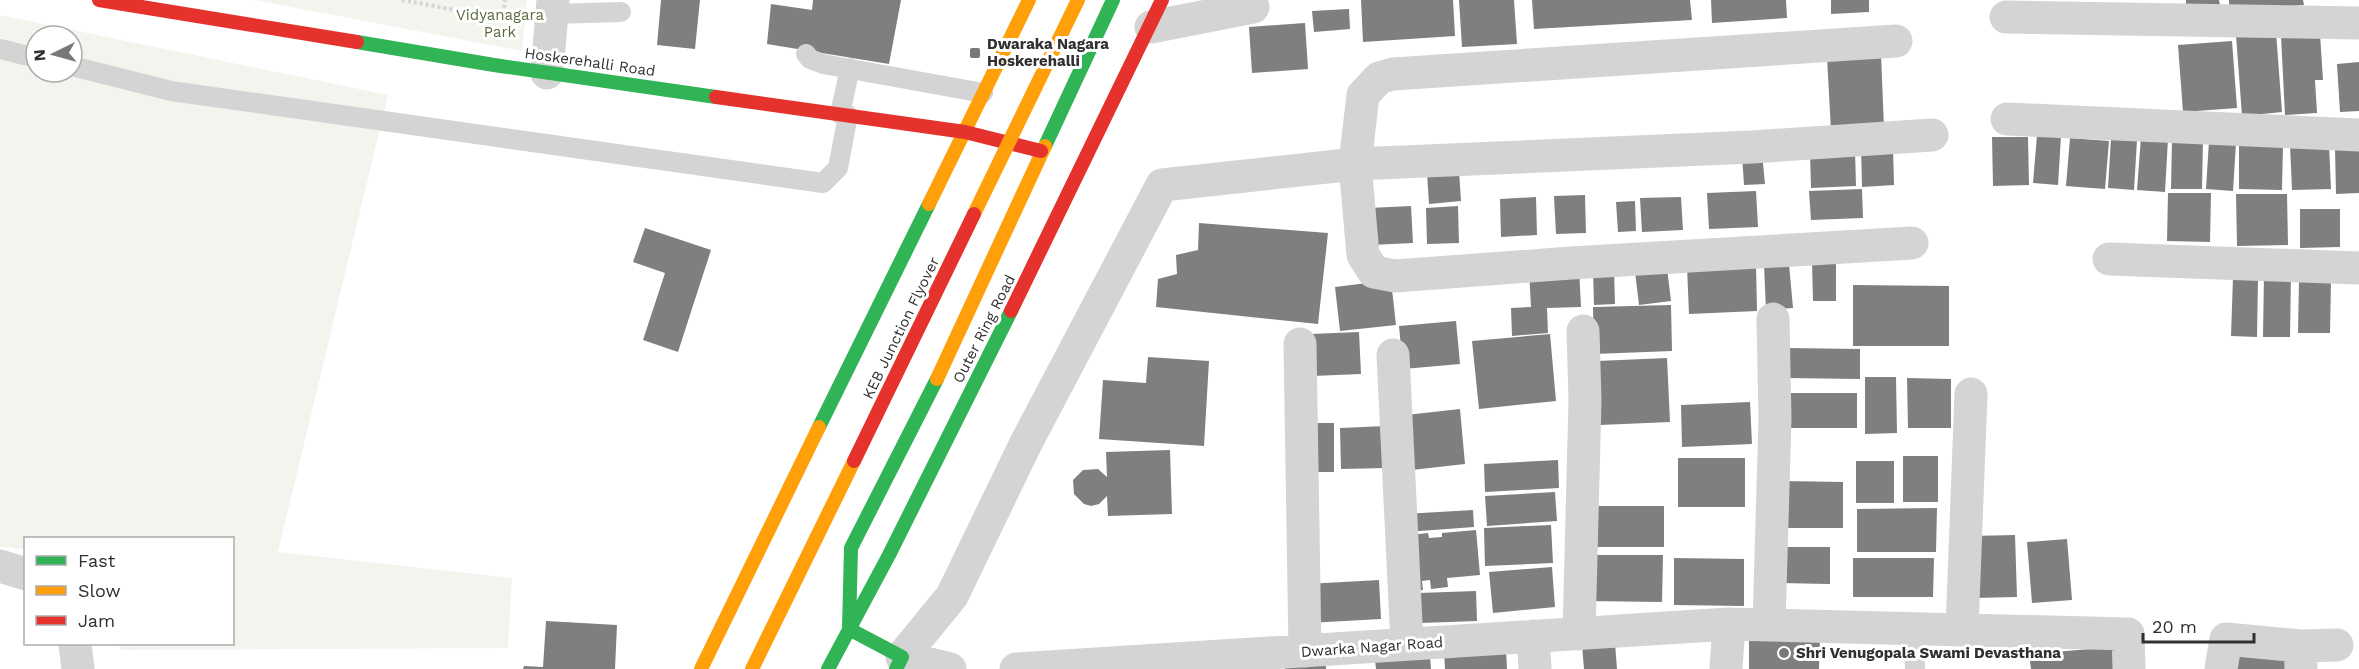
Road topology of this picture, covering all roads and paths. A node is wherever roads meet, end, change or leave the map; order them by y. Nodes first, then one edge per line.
1 (99, 0) edge
2 (402, 0) edge
3 (505, 0) edge
4 (1029, 0) edge
5 (1078, 0) edge
6 (1113, 0) edge
7 (553, 7) edge
8 (1252, 8) dead end
9 (621, 12) dead end
10 (1157, 13) edge
11 (2006, 17) dead end
12 (2359, 23) edge
13 (1896, 41) dead end
14 (0, 49) edge
15 (806, 54) dead end
16 (24, 55) edge
17 (850, 68) junction
18 (84, 69) edge
19 (547, 73) junction
20 (983, 93) junction
21 (844, 114) junction
22 (2007, 119) dead end
23 (965, 132) junction
24 (1932, 135) dead end
25 (2359, 135) edge
26 (1041, 151) junction
27 (1355, 164) junction
28 (1912, 243) dead end
29 (2109, 259) dead end
30 (2359, 268) edge
31 (1773, 319) dead end
32 (1583, 331) dead end
33 (1300, 344) dead end
34 (1393, 355) dead end
35 (1971, 394) dead end
36 (0, 566) edge
37 (24, 573) edge
38 (1729, 624) junction
39 (1769, 625) junction
40 (849, 629) junction
41 (1913, 629) junction
42 (1962, 630) junction
43 (1579, 633) junction
44 (1533, 636) junction
45 (1407, 644) junction
46 (75, 645) edge
47 (2337, 645) dead end
48 (1305, 651) junction
49 (2300, 657) edge
50 (1366, 658) edge
51 (899, 663) edge
52 (78, 669) edge
53 (701, 669) edge
54 (752, 669) edge
55 (828, 669) edge
56 (950, 669) edge
57 (1016, 669) edge
58 (1535, 669) edge
59 (1726, 669) edge
60 (1915, 669) edge
61 (2129, 669) edge
62 (2221, 669) edge

1 - 19 main road, Hoskerehalli Road
2 - 3 path
4 - 20 main road
5 - 54 main road, KEB Junction Flyover, bridge
6 - 26 main road
7 - 9 lane
7 - 19 street
8 - 10 street
10 - 40 main road, Outer Ring Road
11 - 12 street
13 - 27 street
14 - 16 lane
15 - 17 lane
17 - 20 lane
17 - 21 lane
18 - 21 lane
19 - 21 main road, Hoskerehalli Road
20 - 23 main road
21 - 23 main road, Hoskerehalli Road
22 - 25 street
23 - 26 main road, Hoskerehalli Road
23 - 53 main road
24 - 27 street
26 - 40 main road
27 - 28 street
27 - 51 street
29 - 30 street
31 - 39 street
32 - 43 street
33 - 48 street
34 - 45 street
35 - 42 street
36 - 37 street
38 - 39 street, Dwarka Nagar Road
38 - 43 street, Dwarka Nagar Road
38 - 59 street
39 - 41 street, Dwarka Nagar Road
40 - 51 main road
40 - 55 main road, Outer Ring Road
41 - 42 street, Dwarka Nagar Road
41 - 60 lane
42 - 61 street, Dwarka Nagar Road
43 - 44 street, Dwarka Nagar Road
44 - 45 street, Dwarka Nagar Road
44 - 58 street
45 - 50 street, Dwarka Nagar Road
46 - 52 street
47 - 49 street
48 - 50 street, Dwarka Nagar Road
48 - 57 street, Dwarka Nagar Road
49 - 62 street
51 - 56 street

